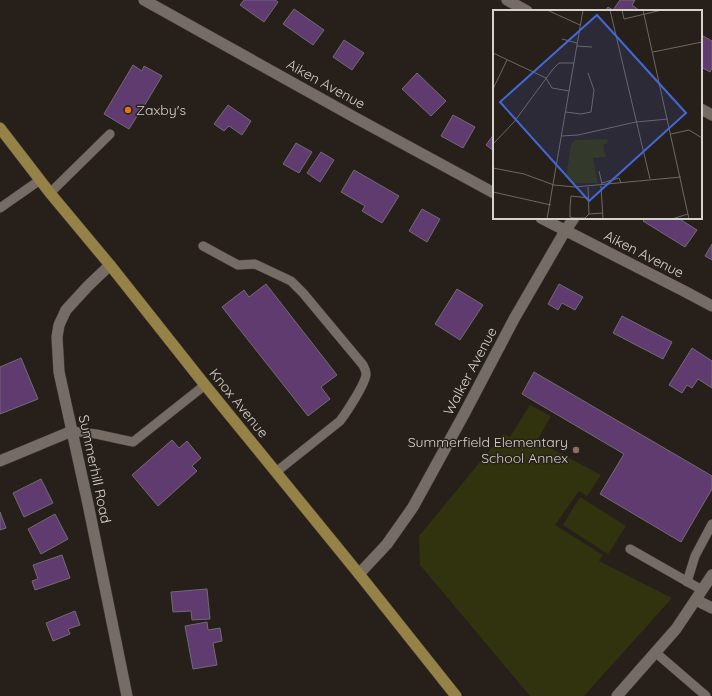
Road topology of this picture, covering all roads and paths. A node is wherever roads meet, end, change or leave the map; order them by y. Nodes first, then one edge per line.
1 (144, 0) edge
2 (507, 0) edge
3 (524, 10) edge
4 (702, 110) edge
5 (712, 115) edge
6 (0, 128) edge
7 (110, 134) dead end
8 (40, 180) junction
9 (493, 191) edge
10 (50, 193) junction
11 (0, 208) edge
12 (543, 219) edge
13 (573, 219) edge
14 (565, 231) junction
15 (203, 246) dead end
16 (110, 265) junction
17 (712, 306) edge
18 (205, 385) junction
19 (72, 431) junction
20 (0, 461) edge
21 (276, 472) junction
22 (712, 524) edge
23 (630, 549) dead end
24 (359, 574) junction
25 (712, 575) edge
26 (687, 582) junction
27 (702, 590) junction
28 (696, 600) junction
29 (712, 608) edge
30 (656, 652) junction
31 (695, 693) edge
32 (127, 696) edge
33 (456, 696) edge
34 (617, 696) edge
35 (706, 696) edge

1 - 9 street, Aiken Avenue
2 - 3 street
4 - 5 street
6 - 8 main road, Knox Avenue
7 - 10 lane
8 - 10 main road, Knox Avenue
8 - 11 lane
10 - 16 main road, Knox Avenue
12 - 14 street, Aiken Avenue
13 - 14 street, Walker Avenue
14 - 17 street, Aiken Avenue
14 - 24 street, Walker Avenue
15 - 21 lane
16 - 18 main road, Knox Avenue
16 - 19 street, Summerhill Road
18 - 19 lane
18 - 21 main road, Knox Avenue
19 - 20 street
19 - 32 street, Summerhill Road
21 - 24 main road, Knox Avenue
22 - 26 lane
23 - 26 lane
24 - 33 main road, Knox Avenue
25 - 27 street
26 - 27 lane
27 - 28 street
28 - 29 street
28 - 30 street
30 - 31 lane
30 - 34 street
31 - 35 lane

